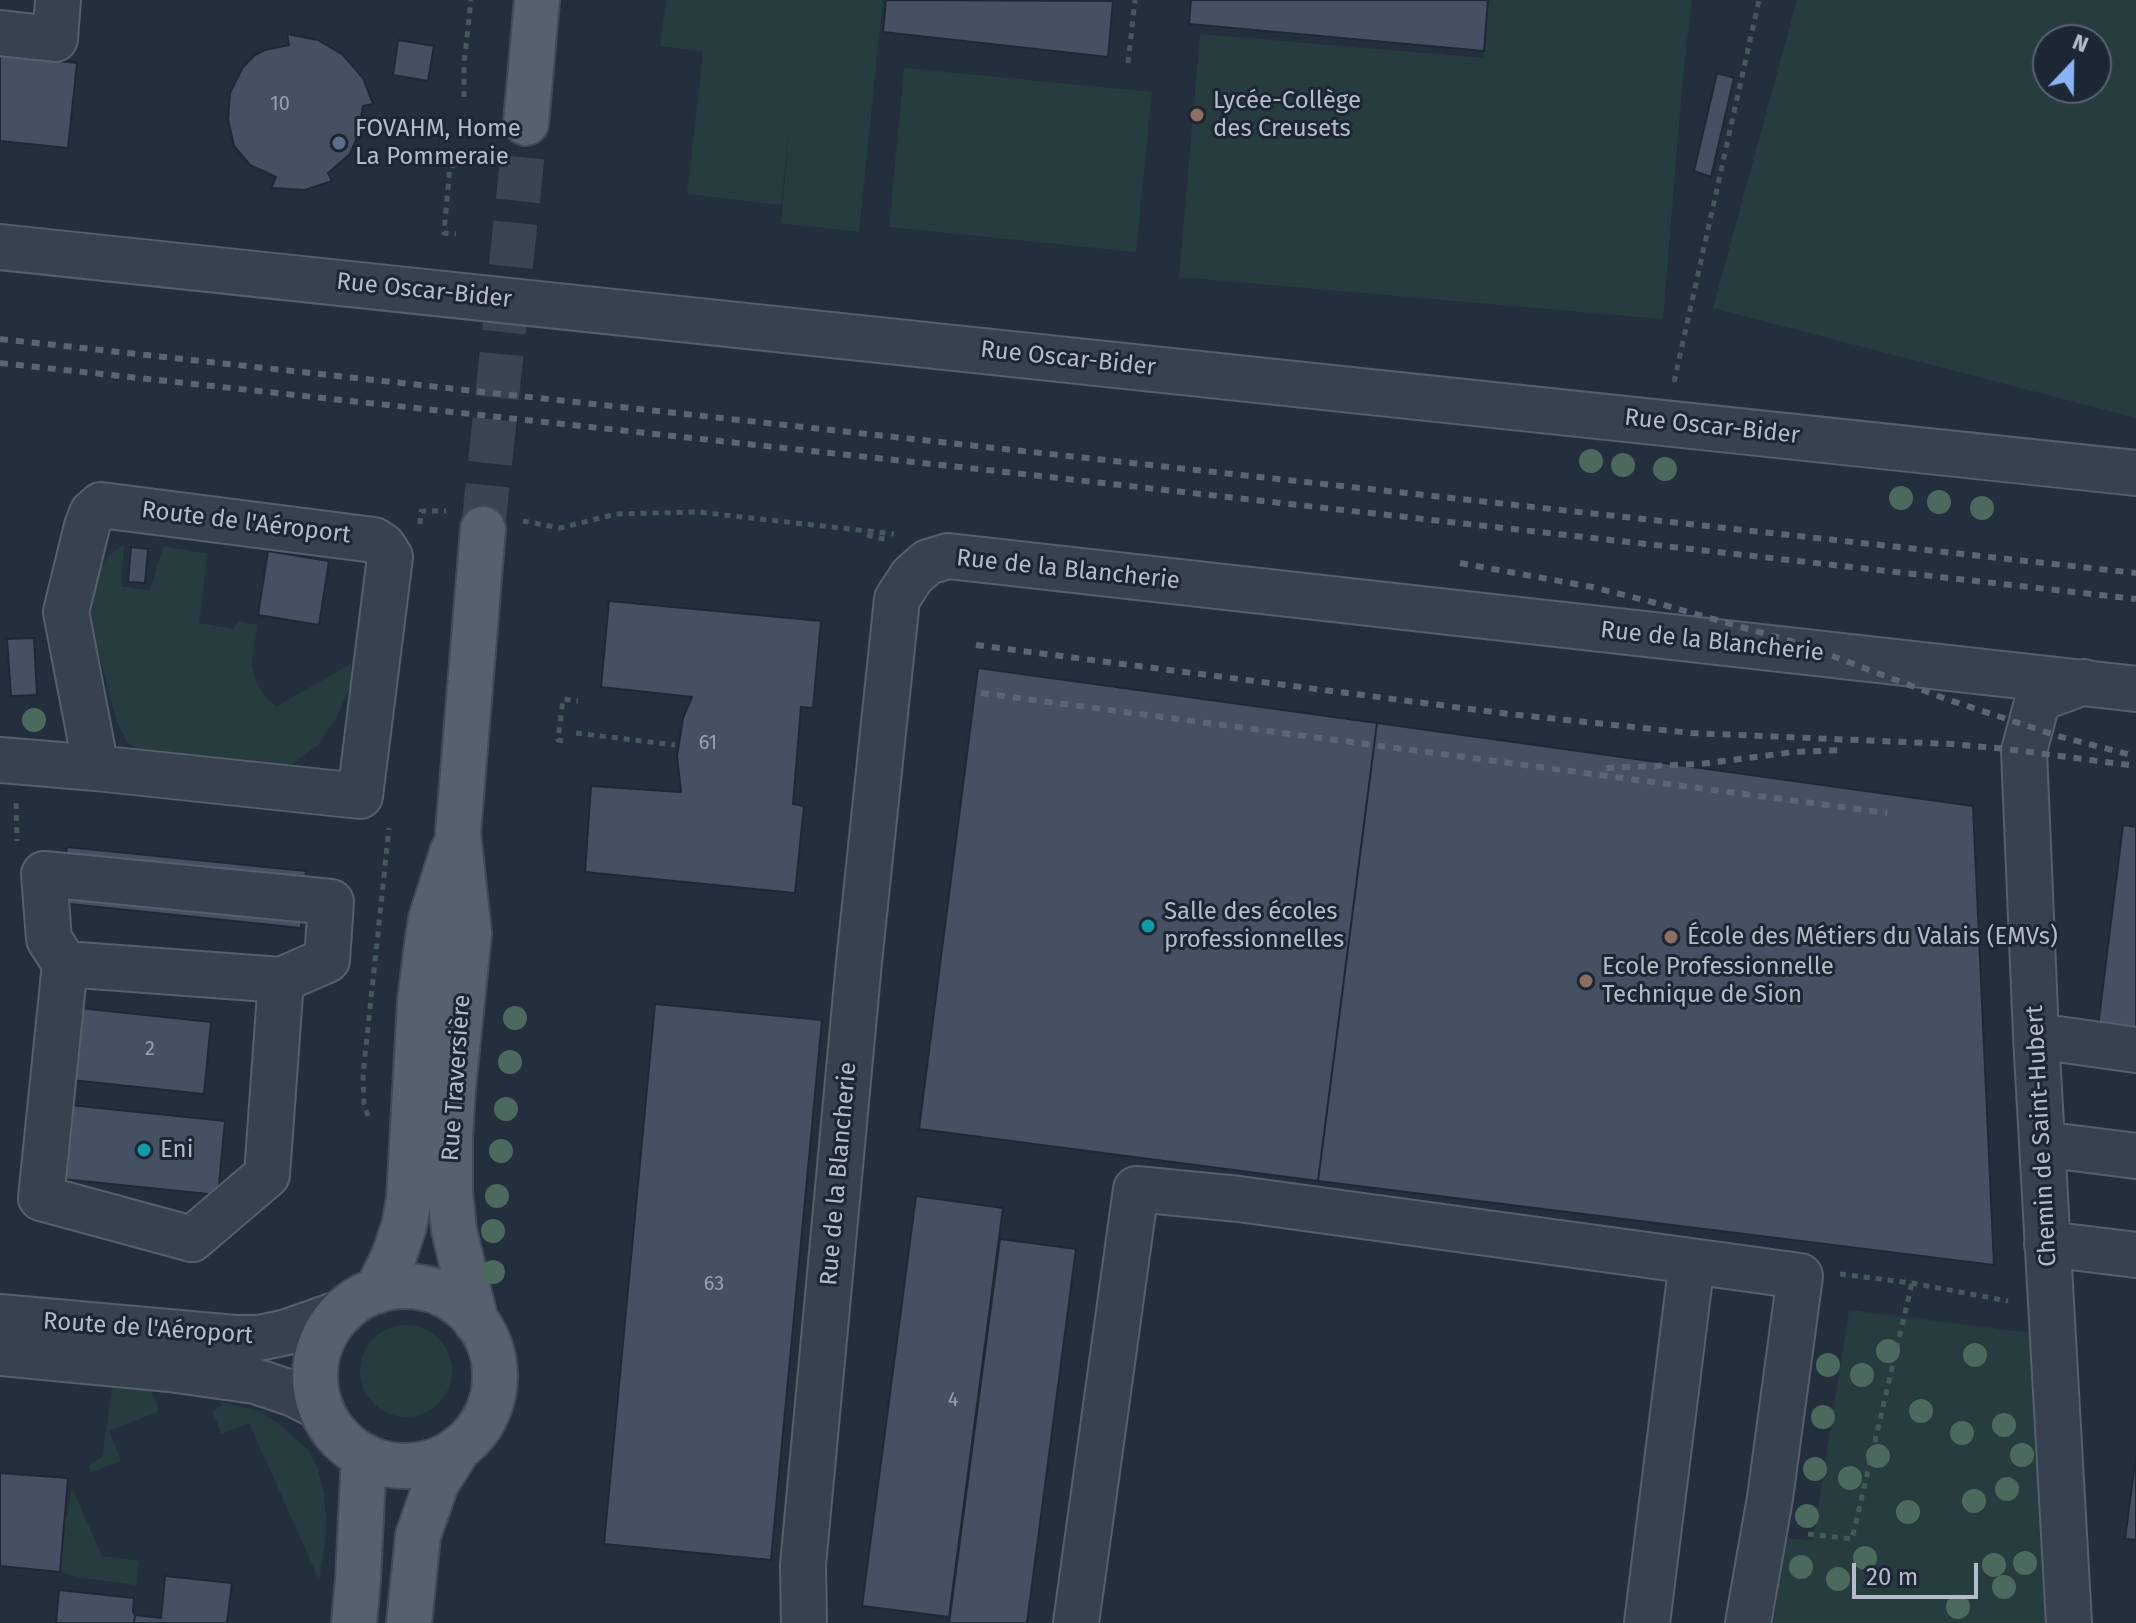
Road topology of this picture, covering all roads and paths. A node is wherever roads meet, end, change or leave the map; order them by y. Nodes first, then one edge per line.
1 (58, 0) edge
2 (471, 0) edge
3 (537, 0) edge
4 (1135, 0) edge
5 (1759, 0) edge
6 (0, 33) edge
7 (1128, 63) dead end
8 (464, 97) dead end
9 (526, 123) tunnel mouth
10 (455, 166) dead end
11 (456, 234) dead end
12 (0, 247) edge
13 (1672, 390) dead end
14 (2136, 473) edge
15 (487, 520) junction
16 (420, 525) dead end
17 (851, 530) dead end
18 (2084, 682) junction
19 (2136, 689) edge
20 (578, 701) dead end
21 (576, 733) dead end
22 (563, 741) dead end
23 (675, 745) dead end
24 (0, 760) edge
25 (96, 768) junction
26 (390, 815) dead end
27 (458, 833) junction
28 (65, 964) junction
29 (281, 980) junction
30 (2036, 1036) junction
31 (2136, 1050) edge
32 (372, 1128) dead end
33 (2042, 1144) junction
34 (2136, 1156) edge
35 (2047, 1244) junction
36 (2136, 1255) edge
37 (1692, 1261) junction
38 (1800, 1276) junction
39 (1912, 1283) junction
40 (377, 1291) junction
41 (2011, 1301) dead end
42 (341, 1313) junction
43 (0, 1317) edge
44 (476, 1322) junction
45 (0, 1353) edge
46 (321, 1408) junction
47 (458, 1449) junction
48 (364, 1456) junction
49 (1805, 1534) dead end
50 (354, 1623) edge
51 (409, 1623) edge
52 (804, 1623) edge
53 (1076, 1623) edge
54 (1647, 1623) edge
55 (1748, 1623) edge
56 (2069, 1623) edge

1 - 6 street
2 - 8 path
3 - 9 main road
4 - 7 path
5 - 13 path
10 - 11 path
12 - 14 street, Rue Oscar-Bider
15 - 16 path
15 - 17 path
15 - 27 main road, Rue Traversière
18 - 19 street, Rue de la Blancherie
18 - 30 street, Chemin de Saint-Hubert
18 - 52 street, Rue de la Blancherie
20 - 22 path
21 - 23 path
24 - 25 street, Route de l'Aéroport
25 - 25 street, Route de l'Aéroport
26 - 32 path
27 - 40 main road, Rue Traversière
27 - 44 main road, Rue Traversière
28 - 29 street
28 - 29 street
28 - 29 street
30 - 31 street
30 - 33 street, Chemin de Saint-Hubert
33 - 34 street
33 - 35 street, Chemin de Saint-Hubert
35 - 36 street
35 - 56 street, Chemin de Saint-Hubert
37 - 38 street
37 - 53 street
37 - 54 street
38 - 39 path
38 - 55 street
39 - 41 path
39 - 49 path
40 - 42 main road
40 - 44 main road
42 - 43 street, Route de l'Aéroport
42 - 46 main road
44 - 47 main road
45 - 46 street, Route de l'Aéroport
46 - 48 main road
47 - 48 main road
47 - 51 main road
48 - 50 main road

